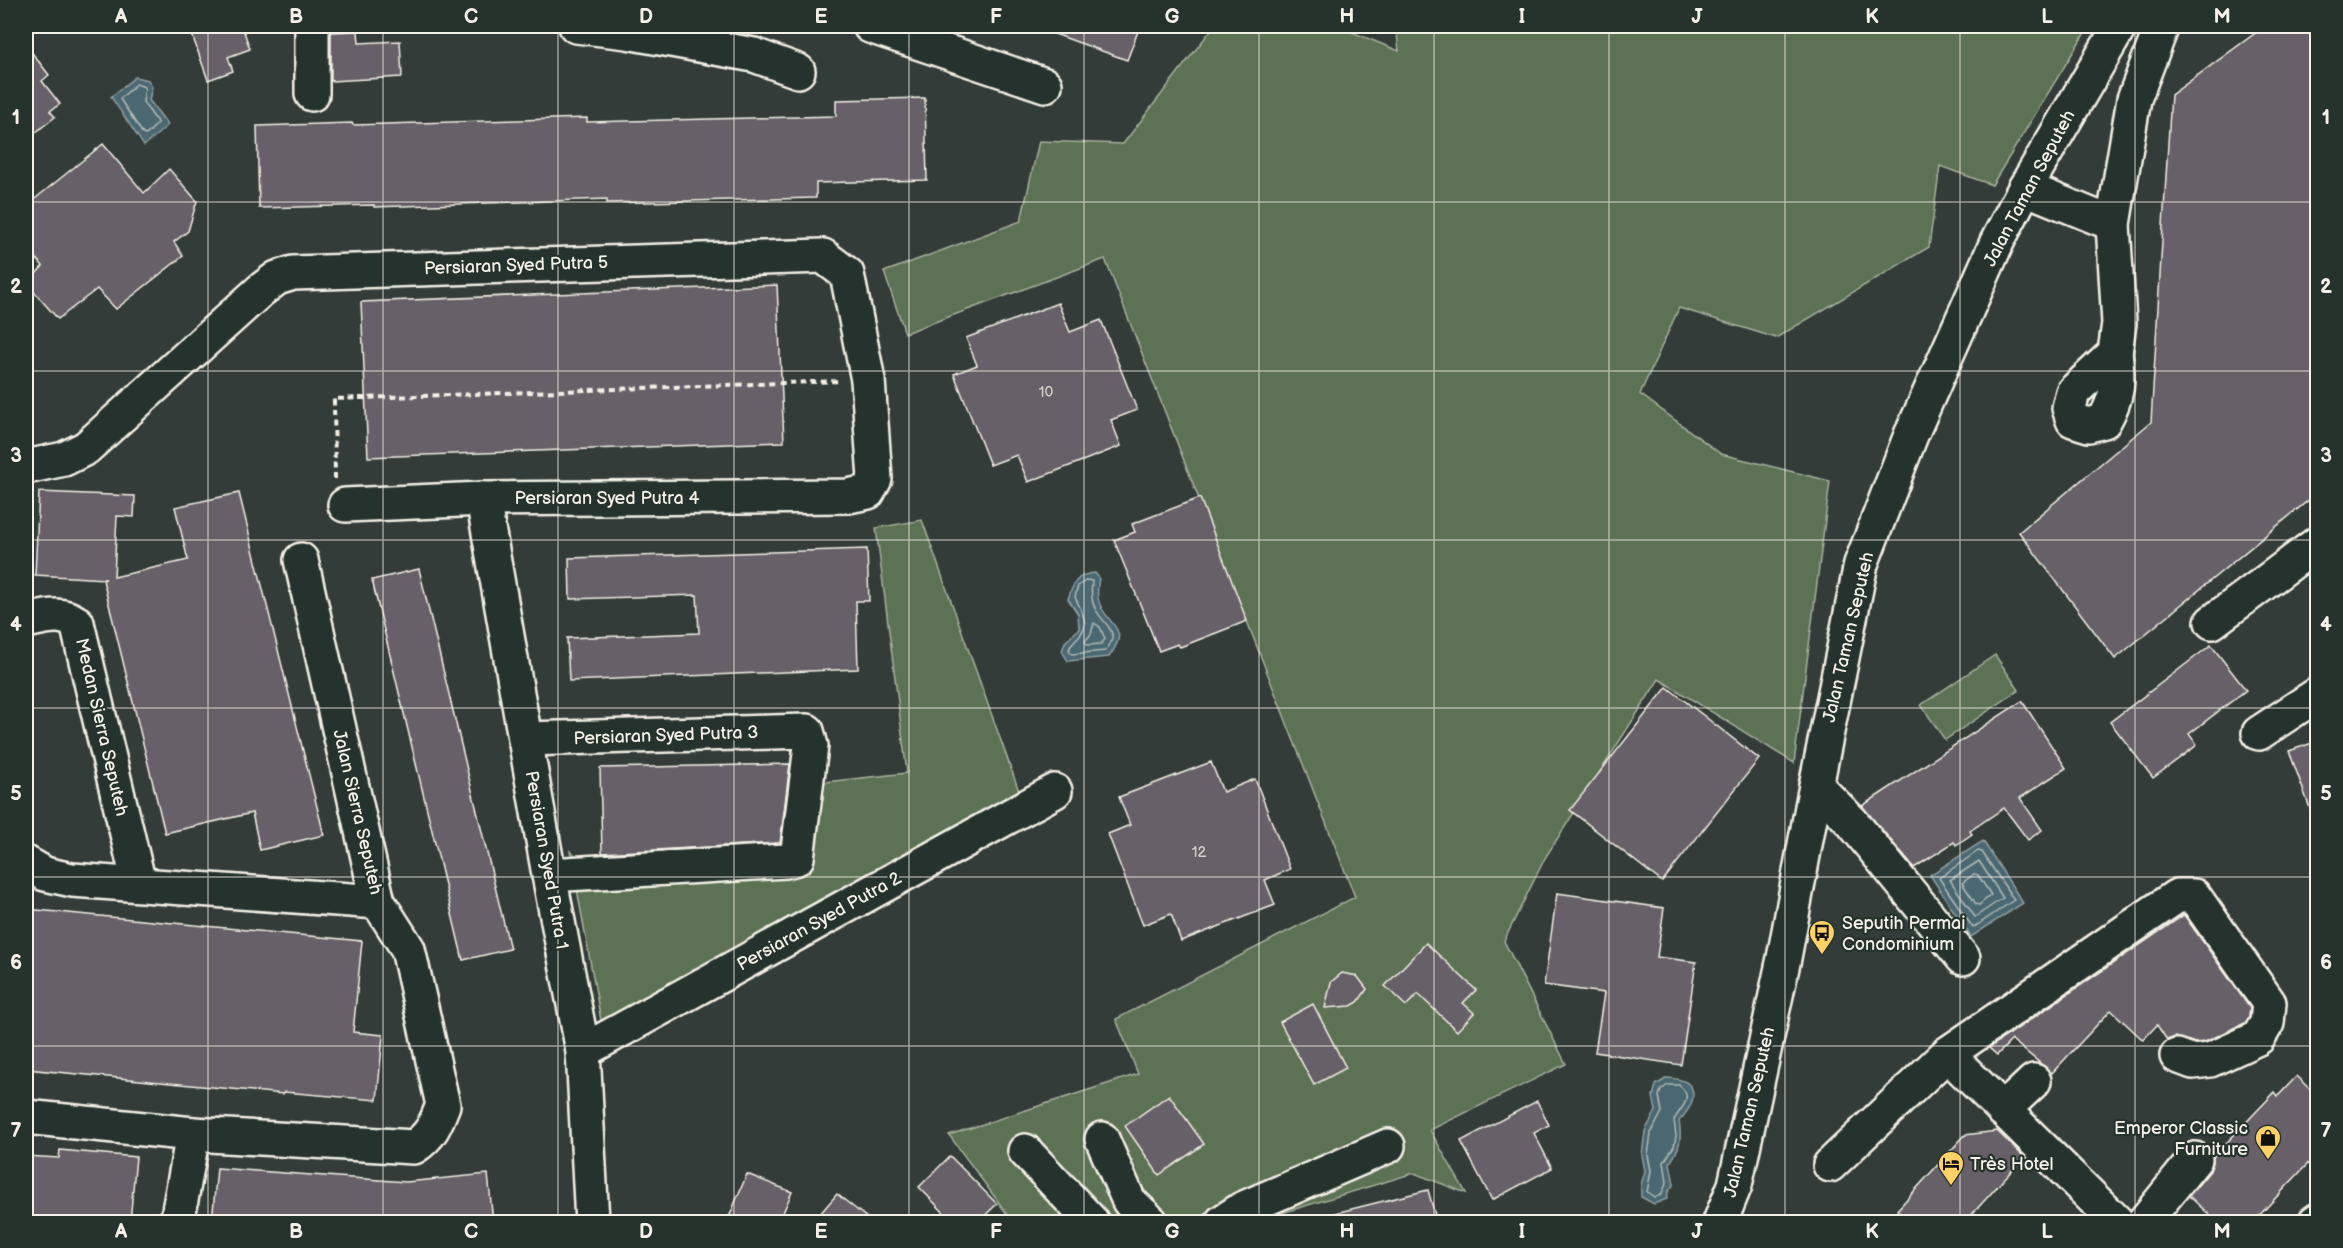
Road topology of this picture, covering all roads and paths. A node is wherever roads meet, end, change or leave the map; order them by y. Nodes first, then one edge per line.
1 (312, 26) edge
2 (576, 26) edge
3 (870, 26) edge
4 (2120, 26) edge
5 (2164, 28) edge
6 (628, 29) edge
7 (798, 72) dead end
8 (1045, 85) dead end
9 (312, 94) dead end
10 (2025, 188) junction
11 (2113, 224) junction
12 (2115, 353) dead end
13 (868, 380) junction
14 (26, 467) edge
15 (868, 492) joint
16 (483, 499) junction
17 (345, 505) joint
18 (2318, 543) edge
19 (301, 560) dead end
20 (26, 621) edge
21 (2212, 622) dead end
22 (2318, 694) edge
23 (2259, 733) dead end
24 (525, 739) junction
25 (1816, 786) junction
26 (1055, 791) dead end
27 (26, 863) edge
28 (549, 875) junction
29 (139, 884) junction
30 (378, 902) junction
31 (1964, 958) dead end
32 (583, 1051) junction
33 (1947, 1054) junction
34 (2177, 1056) dead end
35 (2034, 1081) dead end
36 (2002, 1110) junction
37 (26, 1117) edge
38 (193, 1134) junction
39 (1102, 1139) dead end
40 (1388, 1146) dead end
41 (1024, 1151) dead end
42 (2195, 1159) dead end
43 (1830, 1165) dead end
44 (177, 1222) edge
45 (592, 1222) edge
46 (1092, 1222) edge
47 (1151, 1222) edge
48 (1222, 1222) edge
49 (1720, 1222) edge
50 (2117, 1222) edge
51 (2144, 1222) edge

1 - 9 street
2 - 6 street
3 - 8 street
4 - 10 street, Jalan Taman Seputeh
5 - 11 street
6 - 7 street
10 - 11 street
10 - 25 street, Jalan Taman Seputeh
11 - 12 street
13 - 14 street, Persiaran Syed Putra 5
13 - 15 street, Persiaran Syed Putra 5
13 - 17 path
15 - 16 street, Persiaran Syed Putra 4
16 - 17 street, Persiaran Syed Putra 4
16 - 24 street, Persiaran Syed Putra 1
18 - 21 street
19 - 30 street, Jalan Sierra Seputeh
20 - 29 street, Medan Sierra Seputeh
22 - 23 street
24 - 28 street, Persiaran Syed Putra 1
24 - 28 street, Persiaran Syed Putra 3
25 - 31 street
25 - 49 street, Jalan Taman Seputeh
26 - 32 street, Persiaran Syed Putra 2
27 - 29 street
28 - 32 street, Persiaran Syed Putra 1
29 - 30 street
30 - 38 street, Jalan Sierra Seputeh
32 - 45 street, Persiaran Syed Putra 1
33 - 34 street
33 - 36 street
33 - 43 street
35 - 36 street
36 - 50 street
37 - 38 street, Jalan Sierra Seputeh
38 - 44 street
39 - 47 street
40 - 48 street
41 - 46 street
42 - 51 street

